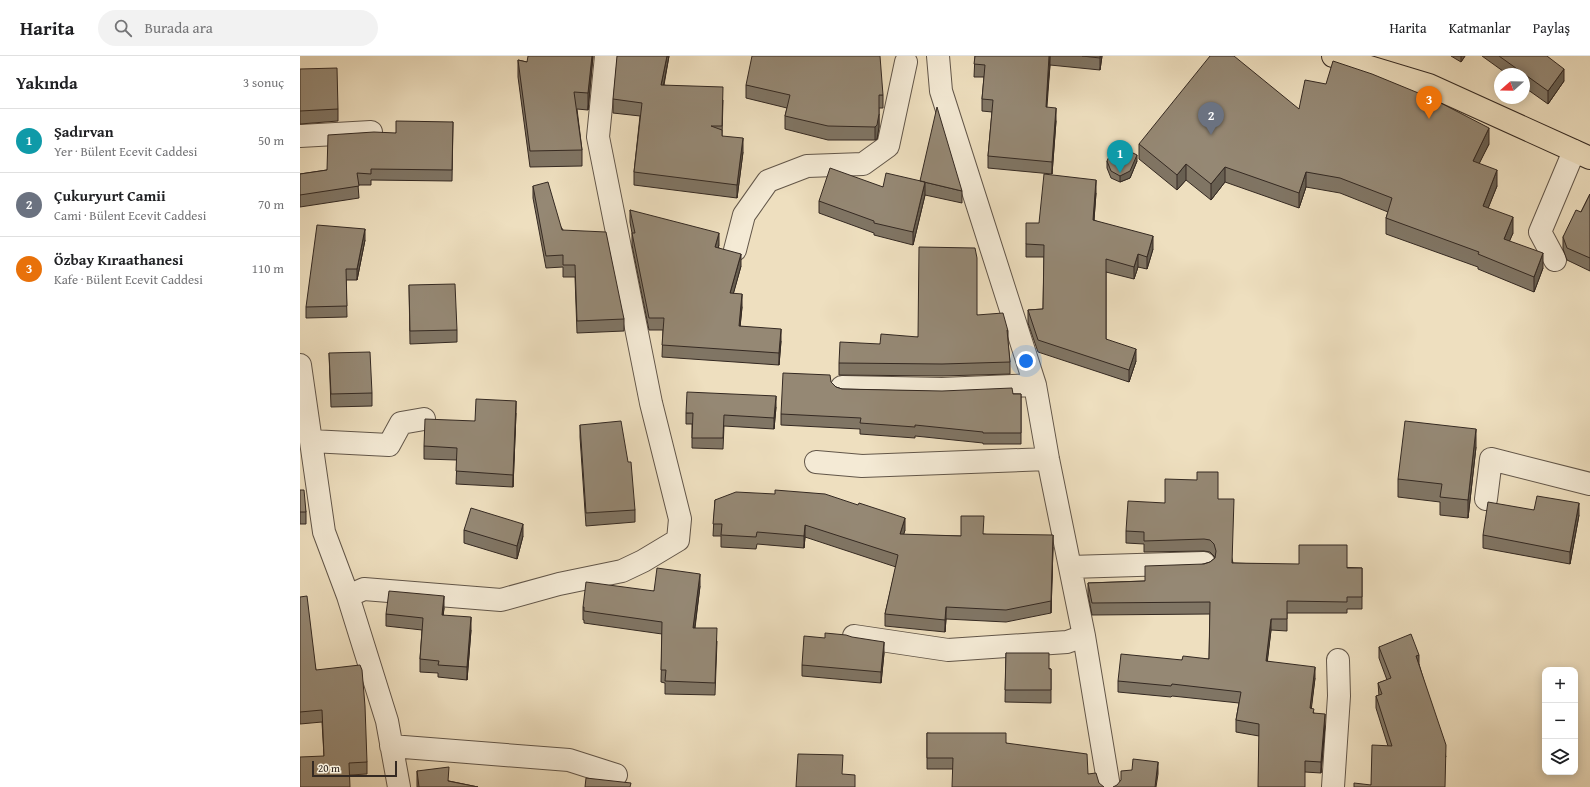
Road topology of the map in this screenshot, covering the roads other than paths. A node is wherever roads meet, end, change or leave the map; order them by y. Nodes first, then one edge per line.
1 (606, 56) edge
2 (1333, 56) edge
3 (905, 59) edge
4 (939, 66) edge
5 (371, 132) edge
6 (300, 136) edge
7 (1582, 154) edge
8 (734, 250) dead end
9 (1555, 260) dead end
10 (300, 365) edge
11 (1035, 385) junction
12 (842, 387) edge
13 (424, 419) edge
14 (311, 441) junction
15 (1048, 459) junction
16 (816, 462) dead end
17 (1590, 484) edge
18 (1486, 499) dead end
19 (1204, 563) edge
20 (1070, 567) junction
21 (348, 596) junction
22 (854, 636) edge
23 (1084, 636) junction
24 (1338, 660) dead end
25 (391, 746) junction
26 (616, 775) dead end
27 (399, 787) edge
28 (1109, 787) edge
29 (1333, 787) edge

1 - 21 street
2 - 7 main road
3 - 4 street
3 - 8 street
4 - 11 street
5 - 6 street
7 - 9 street
10 - 14 street
11 - 12 street
11 - 15 street
13 - 14 street
14 - 21 street
15 - 16 street
15 - 20 street
17 - 18 street
19 - 20 street
20 - 23 street
21 - 25 street
22 - 23 street
23 - 28 street
24 - 29 street
25 - 26 street
25 - 27 street

